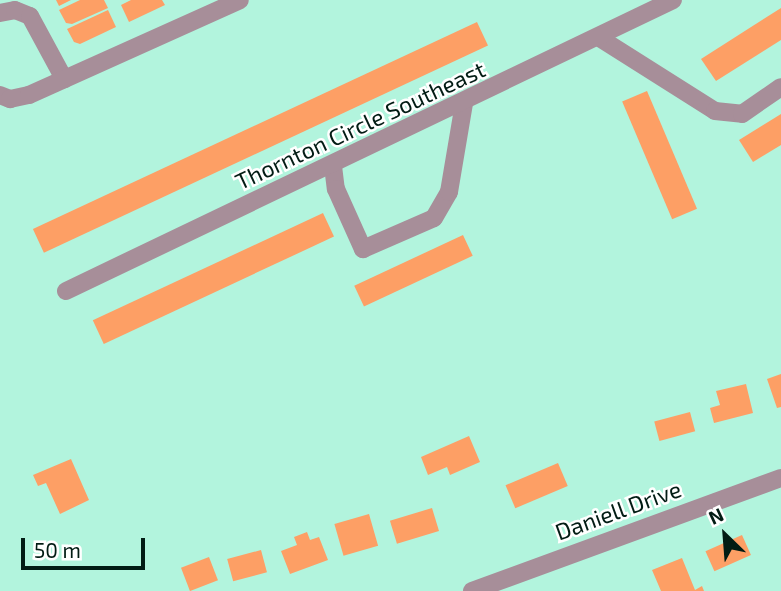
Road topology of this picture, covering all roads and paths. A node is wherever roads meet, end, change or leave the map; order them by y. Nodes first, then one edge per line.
1 (240, 0) edge
2 (673, 0) edge
3 (0, 13) edge
4 (598, 37) junction
5 (64, 79) junction
6 (781, 86) edge
7 (0, 94) edge
8 (464, 103) junction
9 (333, 166) junction
10 (66, 291) dead end
11 (781, 478) edge
12 (472, 591) edge

1 - 5 street
2 - 4 street, Thornton Circle Southeast
3 - 5 street
4 - 6 street
4 - 8 street, Thornton Circle Southeast
5 - 7 street
8 - 9 street, Thornton Circle Southeast
8 - 9 street
9 - 10 street, Thornton Circle Southeast
11 - 12 street, Daniell Drive

